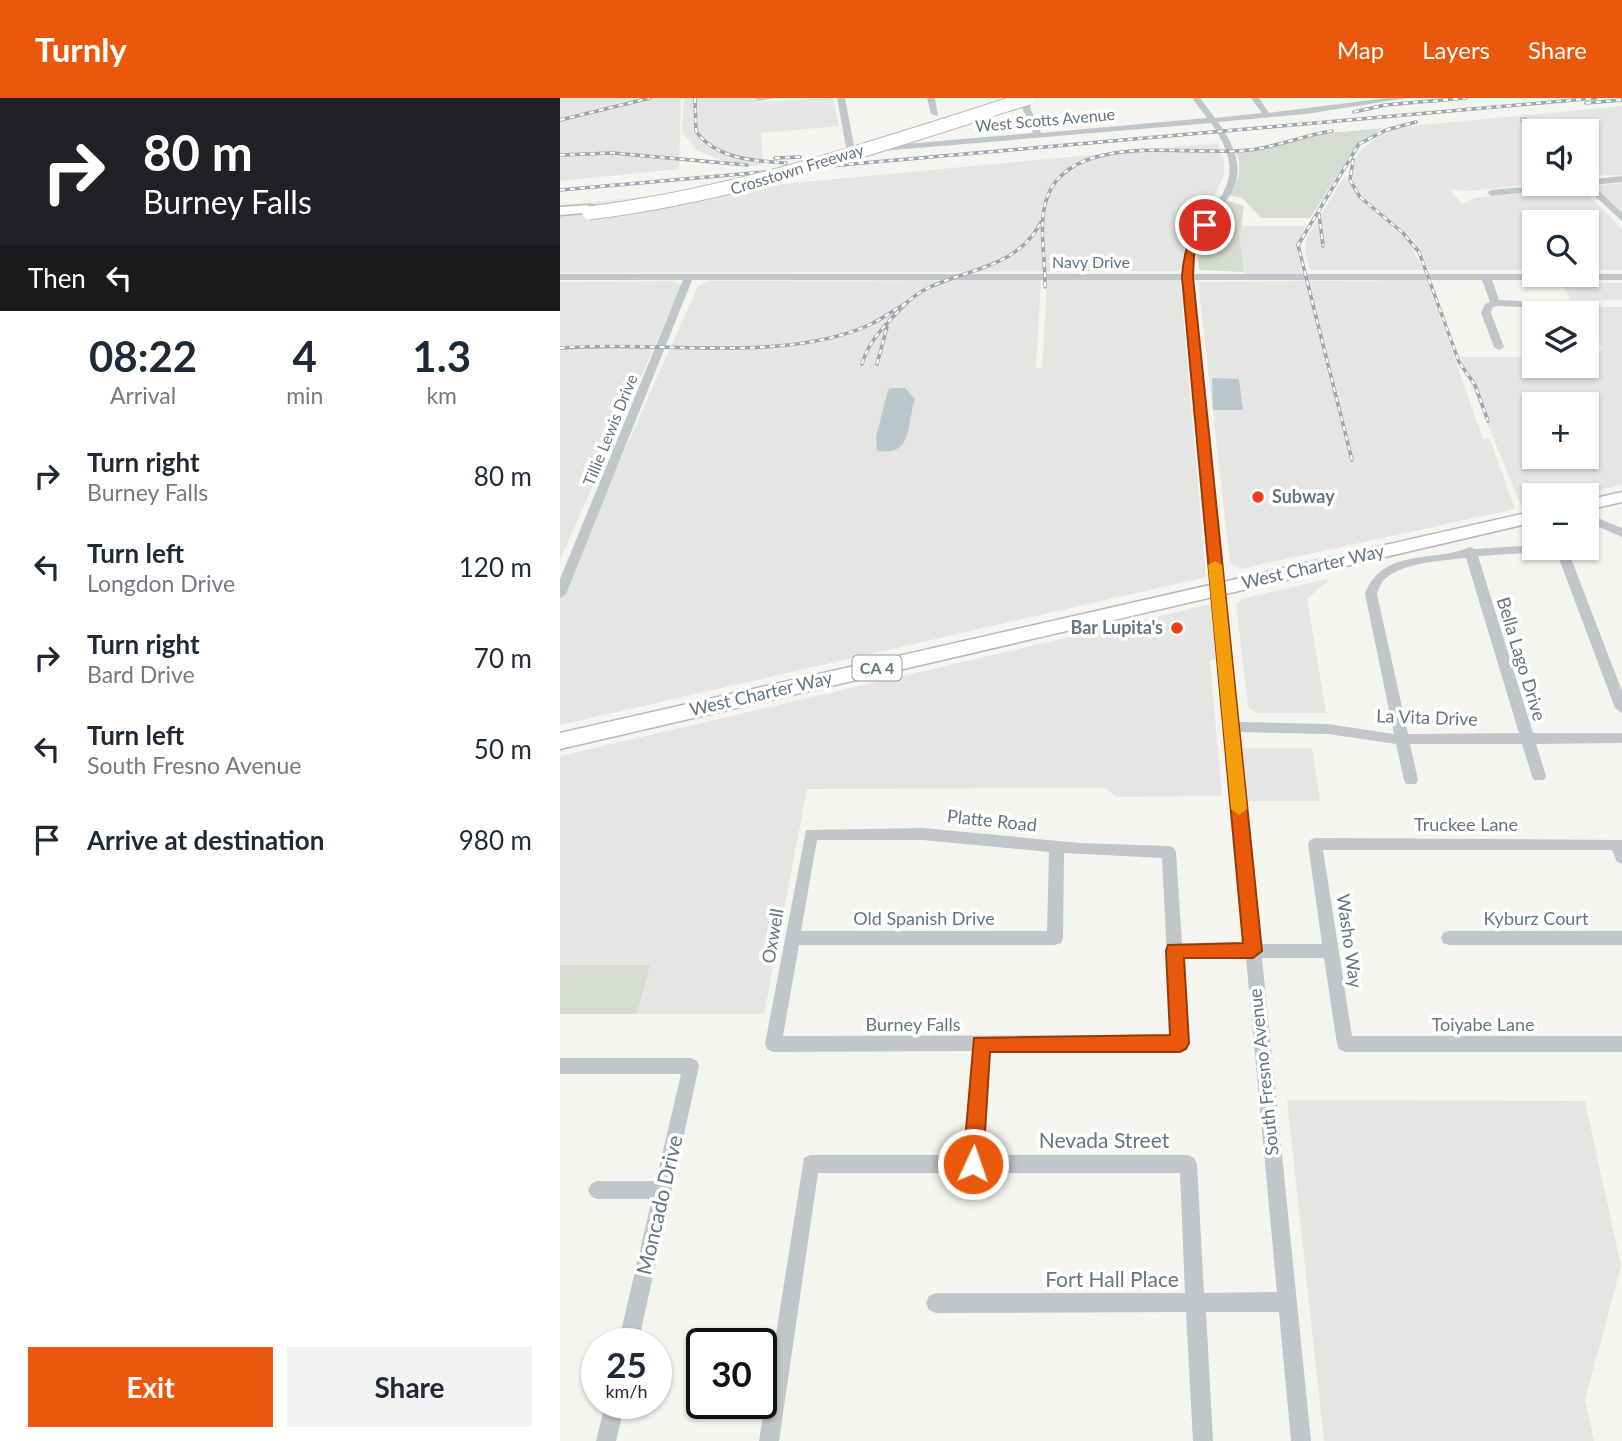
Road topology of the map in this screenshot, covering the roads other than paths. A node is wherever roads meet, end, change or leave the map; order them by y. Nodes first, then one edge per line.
1 (771, 98) edge
2 (841, 98) edge
3 (931, 98) edge
4 (1001, 98) edge
5 (1022, 98) edge
6 (1029, 98) edge
7 (1196, 98) edge
8 (1255, 98) edge
9 (1312, 98) edge
10 (1403, 98) edge
11 (758, 99) edge
12 (1322, 110) junction
13 (935, 114) dead end
14 (1268, 115) junction
15 (1212, 120) junction
16 (1038, 135) junction
17 (1622, 179) edge
18 (1599, 182) edge
19 (1522, 190) edge
20 (1491, 193) dead end
21 (1599, 195) edge
22 (589, 211) junction
23 (560, 214) edge
24 (1622, 218) edge
25 (560, 277) edge
26 (1188, 277) junction
27 (1486, 277) junction
28 (1622, 277) edge
29 (688, 278) junction
30 (1494, 303) junction
31 (1522, 305) edge
32 (1499, 347) dead end
33 (1622, 497) edge
34 (1599, 502) edge
35 (1522, 519) edge
36 (1599, 523) edge
37 (1620, 531) edge
38 (1521, 550) dead end
39 (1470, 551) junction
40 (1566, 560) edge
41 (1217, 589) junction
42 (560, 594) edge
43 (1622, 708) edge
44 (1231, 727) junction
45 (1528, 738) junction
46 (1622, 738) edge
47 (1403, 740) junction
48 (560, 741) edge
49 (1539, 776) dead end
50 (1411, 780) dead end
51 (811, 834) joint
52 (1315, 844) joint
53 (1057, 847) junction
54 (1620, 851) edge
55 (792, 938) junction
56 (1449, 938) dead end
57 (1622, 938) edge
58 (1175, 951) junction
59 (1253, 951) junction
60 (1331, 951) junction
61 (773, 1044) joint
62 (981, 1044) junction
63 (1345, 1044) joint
64 (1622, 1044) edge
65 (560, 1066) edge
66 (973, 1164) junction
67 (597, 1190) dead end
68 (663, 1190) junction
69 (1287, 1302) junction
70 (936, 1303) dead end
71 (1196, 1303) junction
72 (632, 1328) edge
73 (611, 1419) edge
74 (606, 1441) edge
75 (769, 1441) edge
76 (1203, 1441) edge
77 (1301, 1441) edge

1 - 11 street
2 - 16 street, West Scotts Avenue
3 - 13 street
4 - 22 highway, Crosstown Freeway, bridge
5 - 16 street
6 - 22 highway, Crosstown Freeway, bridge
7 - 15 street, South Fresno Avenue
8 - 14 street
9 - 12 street
10 - 12 street, West Scotts Avenue
12 - 14 street, West Scotts Avenue
14 - 15 street, West Scotts Avenue
15 - 16 street, West Scotts Avenue
15 - 26 street, South Fresno Avenue
17 - 18 street
19 - 20 street
21 - 24 street
22 - 23 highway, Crosstown Freeway
25 - 29 street, Navy Drive
26 - 27 street, Navy Drive
26 - 29 street, Navy Drive
26 - 41 street, South Fresno Avenue
27 - 28 street, Navy Drive
27 - 30 street
29 - 42 street, Tillie Lewis Drive
30 - 31 street
30 - 32 street
33 - 34 highway
35 - 41 highway, West Charter Way / CA 4
36 - 37 street
38 - 39 street
39 - 45 street, Bella Lago Drive
39 - 47 street
40 - 43 street
41 - 44 street, South Fresno Avenue
41 - 48 highway, West Charter Way / CA 4
44 - 47 street, La Vita Drive
44 - 59 street, South Fresno Avenue
45 - 46 street, La Vita Drive
45 - 47 street, La Vita Drive
45 - 49 street, Bella Lago Drive
47 - 50 street
51 - 53 street, Platte Road
51 - 55 street, Oxwell
52 - 54 street, Truckee Lane
52 - 60 street, Washo Way
53 - 55 street, Old Spanish Drive
53 - 58 street, Platte Road
55 - 61 street, Oxwell
56 - 57 street, Kyburz Court
58 - 59 street
58 - 62 street, Burney Falls
59 - 60 street
59 - 69 street, South Fresno Avenue
60 - 63 street, Washo Way
61 - 62 street, Burney Falls
62 - 66 street
63 - 64 street, Toiyabe Lane
65 - 68 street, Moncado Drive
66 - 71 street, Nevada Street
66 - 75 street, Nevada Street
67 - 68 street
68 - 72 street, Moncado Drive
69 - 71 street, Fort Hall Place
69 - 77 street, South Fresno Avenue
70 - 71 street, Fort Hall Place
71 - 76 street
73 - 74 street

